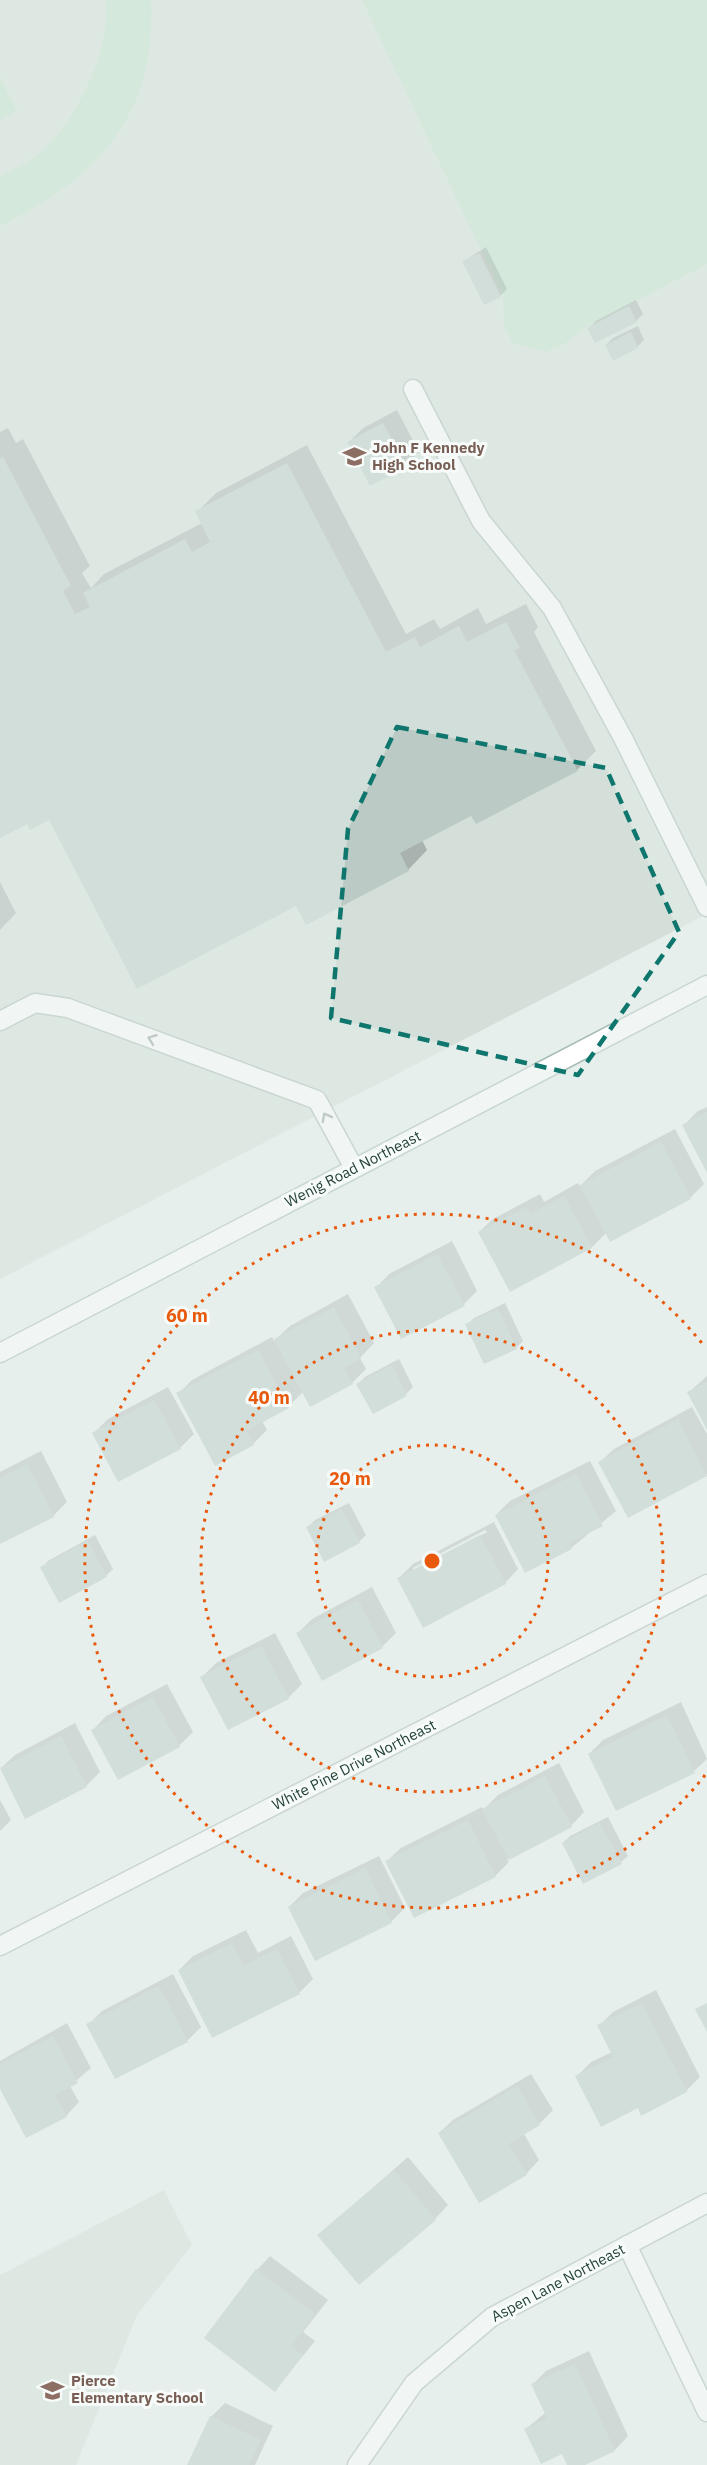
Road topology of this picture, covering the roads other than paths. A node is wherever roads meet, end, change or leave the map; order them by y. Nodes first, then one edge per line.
1 (413, 389) dead end
2 (707, 907) edge
3 (707, 985) edge
4 (0, 1021) edge
5 (354, 1168) junction
6 (0, 1353) edge
7 (707, 1584) edge
8 (0, 1946) edge
9 (707, 2203) edge
10 (627, 2245) junction
11 (707, 2412) edge
12 (357, 2465) edge

1 - 2 street
3 - 5 street, Wenig Road Northeast
5 -> 4 street
5 - 6 street, Wenig Road Northeast
7 - 8 street, White Pine Drive Northeast
9 - 10 street, Aspen Lane Northeast
10 - 11 street
10 - 12 street, Aspen Lane Northeast

